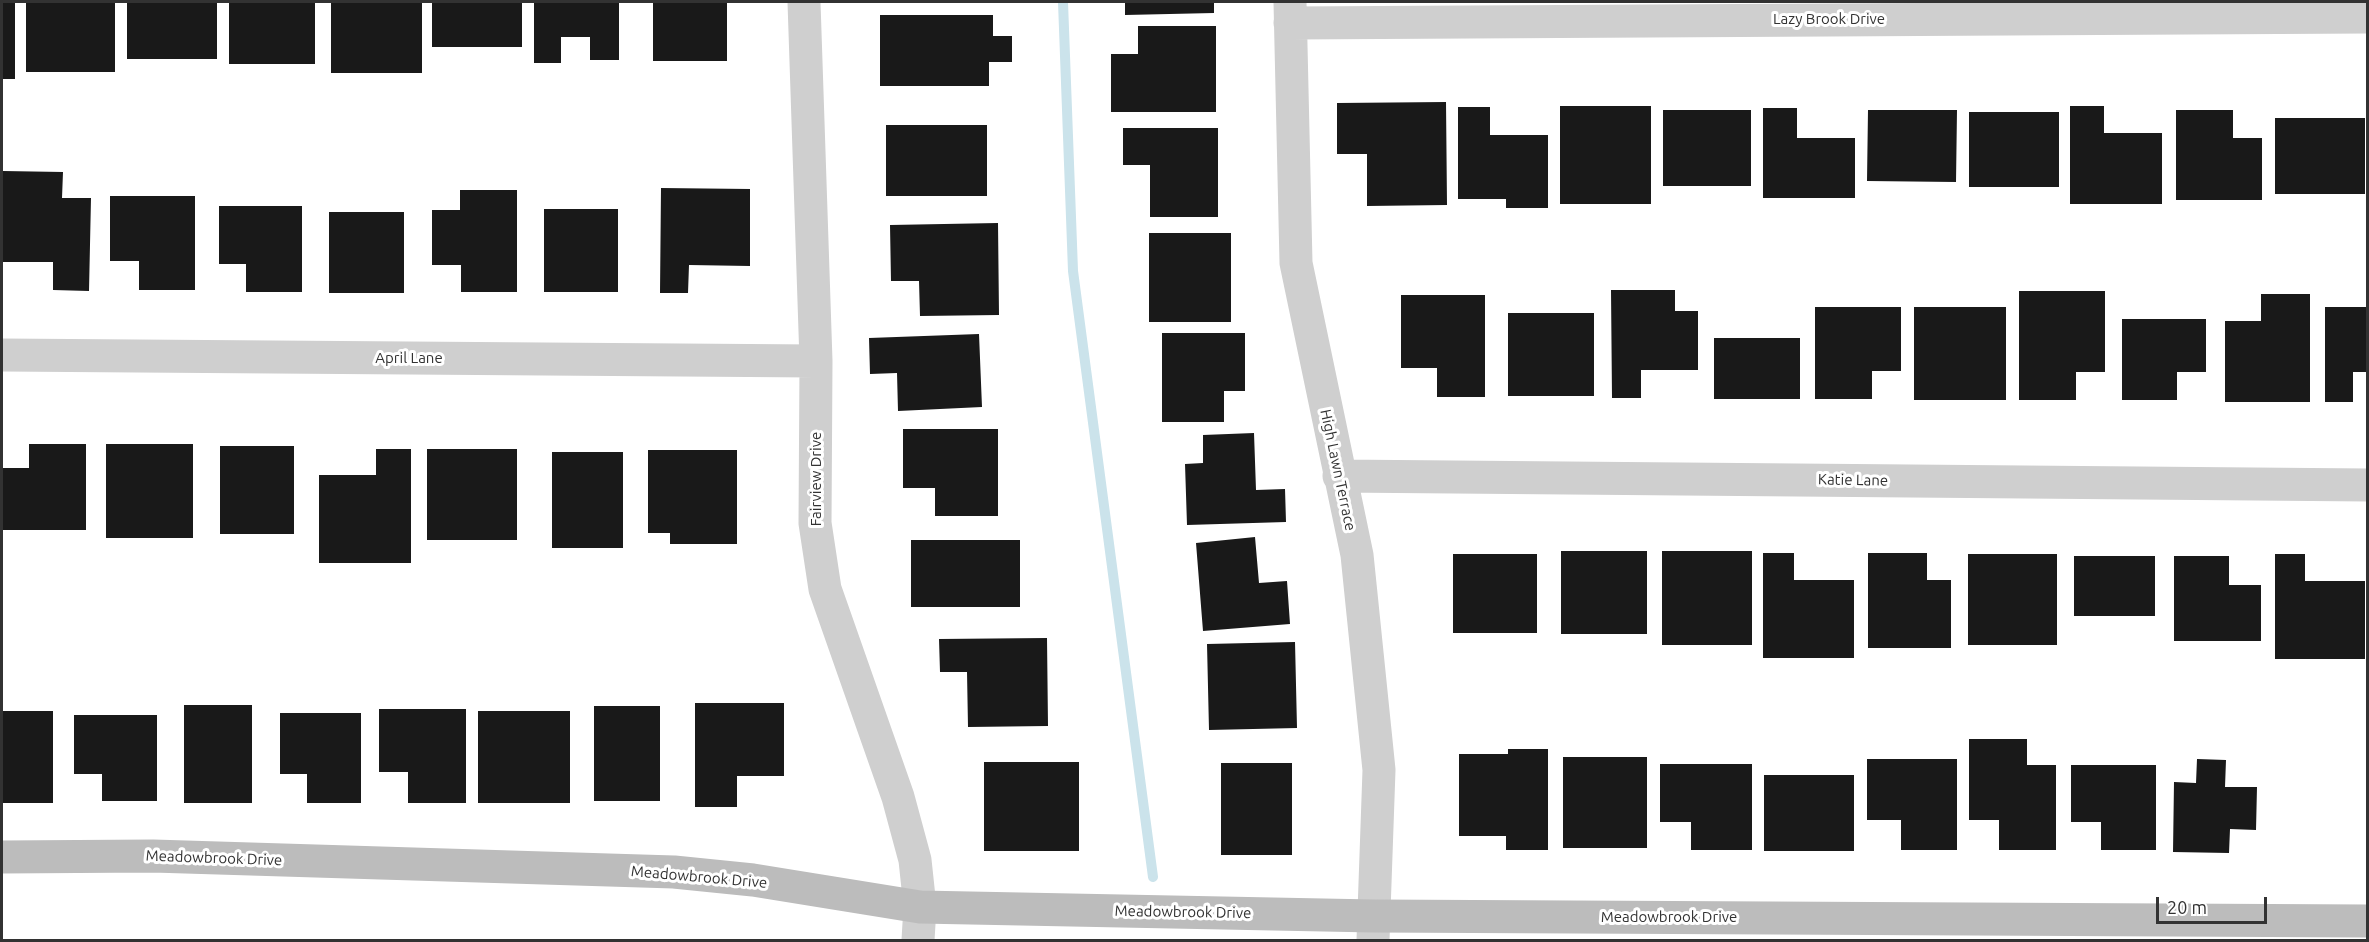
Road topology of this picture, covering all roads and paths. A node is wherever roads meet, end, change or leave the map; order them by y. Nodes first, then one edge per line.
1 (804, 2) edge
2 (1290, 12) edge
3 (2367, 17) edge
4 (2, 355) edge
5 (816, 361) junction
6 (1339, 476) junction
7 (2367, 485) edge
8 (2, 857) edge
9 (920, 908) junction
10 (1374, 928) edge
11 (2349, 928) edge
12 (1859, 929) edge
13 (918, 940) edge

1 - 5 street, Fairview Drive
2 - 3 street, Lazy Brook Drive
2 - 6 street, High Lawn Terrace
4 - 5 street, April Lane
5 - 9 street, Fairview Drive
6 - 7 street, Katie Lane
6 - 10 street, High Lawn Terrace
8 - 9 street, Meadowbrook Drive
9 - 10 street, Meadowbrook Drive
9 - 13 street, Fairview Drive
10 - 12 street, Meadowbrook Drive
11 - 12 street, Meadowbrook Drive

